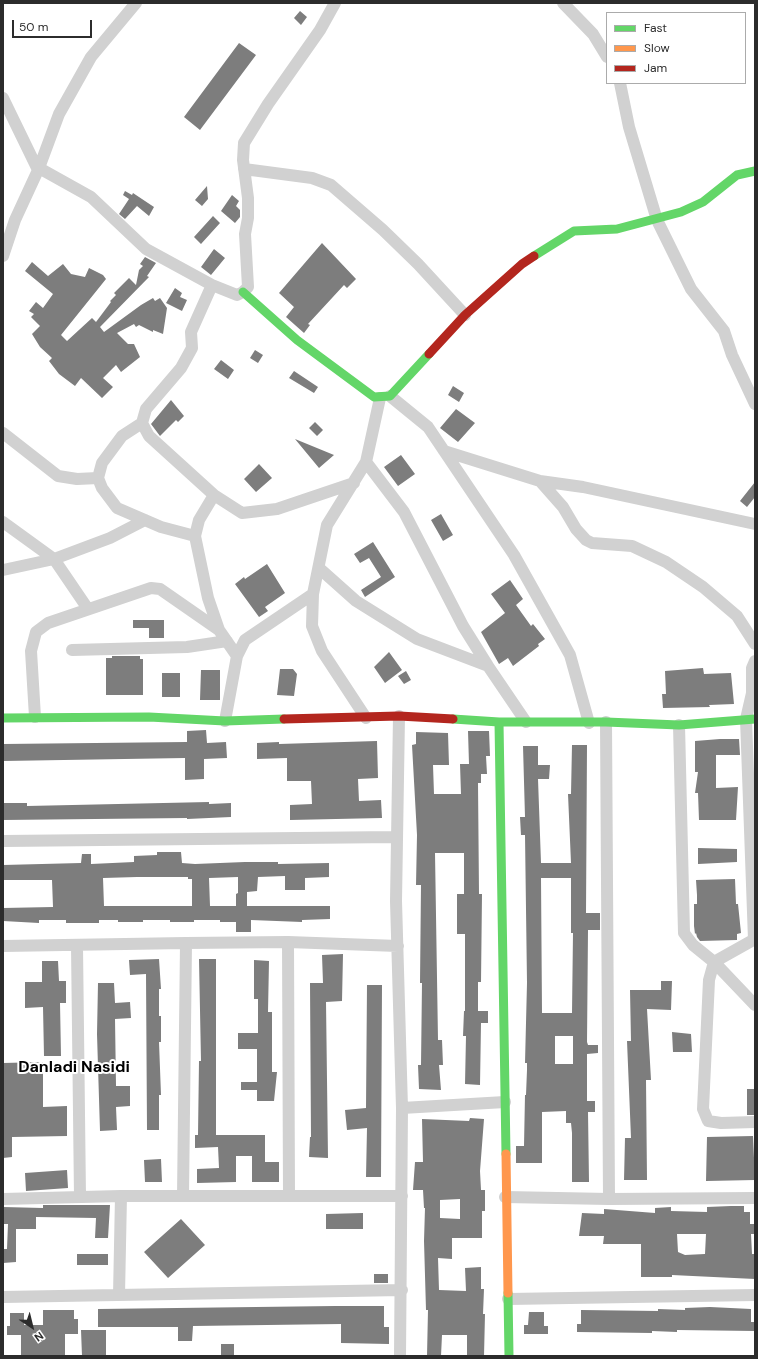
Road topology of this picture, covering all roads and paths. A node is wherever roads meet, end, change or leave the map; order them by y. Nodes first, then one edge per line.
1 (136, 3) edge
2 (335, 3) edge
3 (563, 3) edge
4 (606, 56) edge
5 (620, 84) edge
6 (3, 98) edge
7 (38, 168) junction
8 (244, 169) junction
9 (755, 171) edge
10 (657, 220) junction
11 (3, 256) edge
12 (212, 286) junction
13 (243, 292) junction
14 (465, 315) junction
15 (385, 397) junction
16 (755, 404) edge
17 (142, 422) junction
18 (3, 433) edge
19 (444, 450) junction
20 (366, 462) junction
21 (98, 478) junction
22 (540, 480) junction
23 (354, 483) junction
24 (214, 495) junction
25 (145, 520) junction
26 (3, 522) edge
27 (755, 524) edge
28 (195, 536) junction
29 (54, 559) junction
30 (319, 568) junction
31 (3, 570) edge
32 (313, 594) junction
33 (88, 609) junction
34 (219, 630) junction
35 (227, 641) junction
36 (755, 644) edge
37 (72, 650) dead end
38 (237, 656) junction
39 (755, 660) edge
40 (488, 666) junction
41 (399, 716) junction
42 (35, 717) junction
43 (3, 718) edge
44 (366, 718) junction
45 (751, 719) edge
46 (225, 721) junction
47 (499, 722) junction
48 (526, 722) junction
49 (606, 722) junction
50 (589, 723) junction
51 (679, 725) junction
52 (396, 837) junction
53 (3, 841) edge
54 (755, 939) edge
55 (288, 942) junction
56 (186, 943) junction
57 (3, 946) edge
58 (77, 946) junction
59 (398, 946) junction
60 (714, 962) junction
61 (754, 1004) edge
62 (505, 1102) junction
63 (402, 1108) junction
64 (755, 1122) edge
65 (121, 1196) junction
66 (183, 1196) junction
67 (289, 1196) junction
68 (402, 1196) junction
69 (80, 1197) junction
70 (505, 1197) junction
71 (755, 1198) edge
72 (3, 1199) edge
73 (609, 1199) junction
74 (402, 1290) junction
75 (119, 1295) junction
76 (755, 1295) edge
77 (3, 1297) edge
78 (508, 1299) junction
79 (400, 1356) edge
80 (509, 1356) edge

1 - 7 street
2 - 8 street
3 - 4 street
5 - 10 street
6 - 7 street
7 - 11 street
7 - 12 street
8 - 13 street
8 - 14 street
9 - 10 street
10 - 14 street
10 - 16 street
12 - 13 street
12 - 17 street
13 - 15 street
14 - 15 street
15 - 19 street
15 - 20 street
17 - 21 street
17 - 24 street
18 - 21 street
19 - 22 street
19 - 50 street
20 - 23 street
20 - 40 street
21 - 25 street
22 - 27 street
22 - 36 street
23 - 24 street
23 - 30 street
24 - 28 street
25 - 28 street
25 - 29 street
26 - 29 street
28 - 34 street
29 - 31 street
29 - 33 street
30 - 32 street
30 - 40 street
32 - 38 street
32 - 44 street
33 - 34 street
33 - 42 street
34 - 35 street
35 - 37 street
35 - 38 street
38 - 46 street
39 - 45 street
40 - 48 street
41 - 44 street
41 - 47 street
41 - 52 street
42 - 43 street
42 - 46 street
44 - 46 street
45 - 51 street
45 - 54 street
47 - 48 street
47 - 62 street
48 - 50 street
49 - 50 street
49 - 51 street
49 - 73 street
51 - 60 street
52 - 53 street
52 - 59 street
54 - 60 street
55 - 56 street
55 - 59 street
55 - 67 street
56 - 58 street
56 - 66 street
57 - 58 street
58 - 69 street
59 - 63 street
60 - 61 street
60 - 64 street
62 - 63 street
62 - 70 street
63 - 68 street
65 - 66 street
65 - 69 street
65 - 75 street
66 - 67 street
67 - 68 street
68 - 74 street
69 - 72 street
70 - 73 street
70 - 78 street
71 - 73 street
74 - 75 street
74 - 79 street
75 - 77 street
76 - 78 street
78 - 80 street

